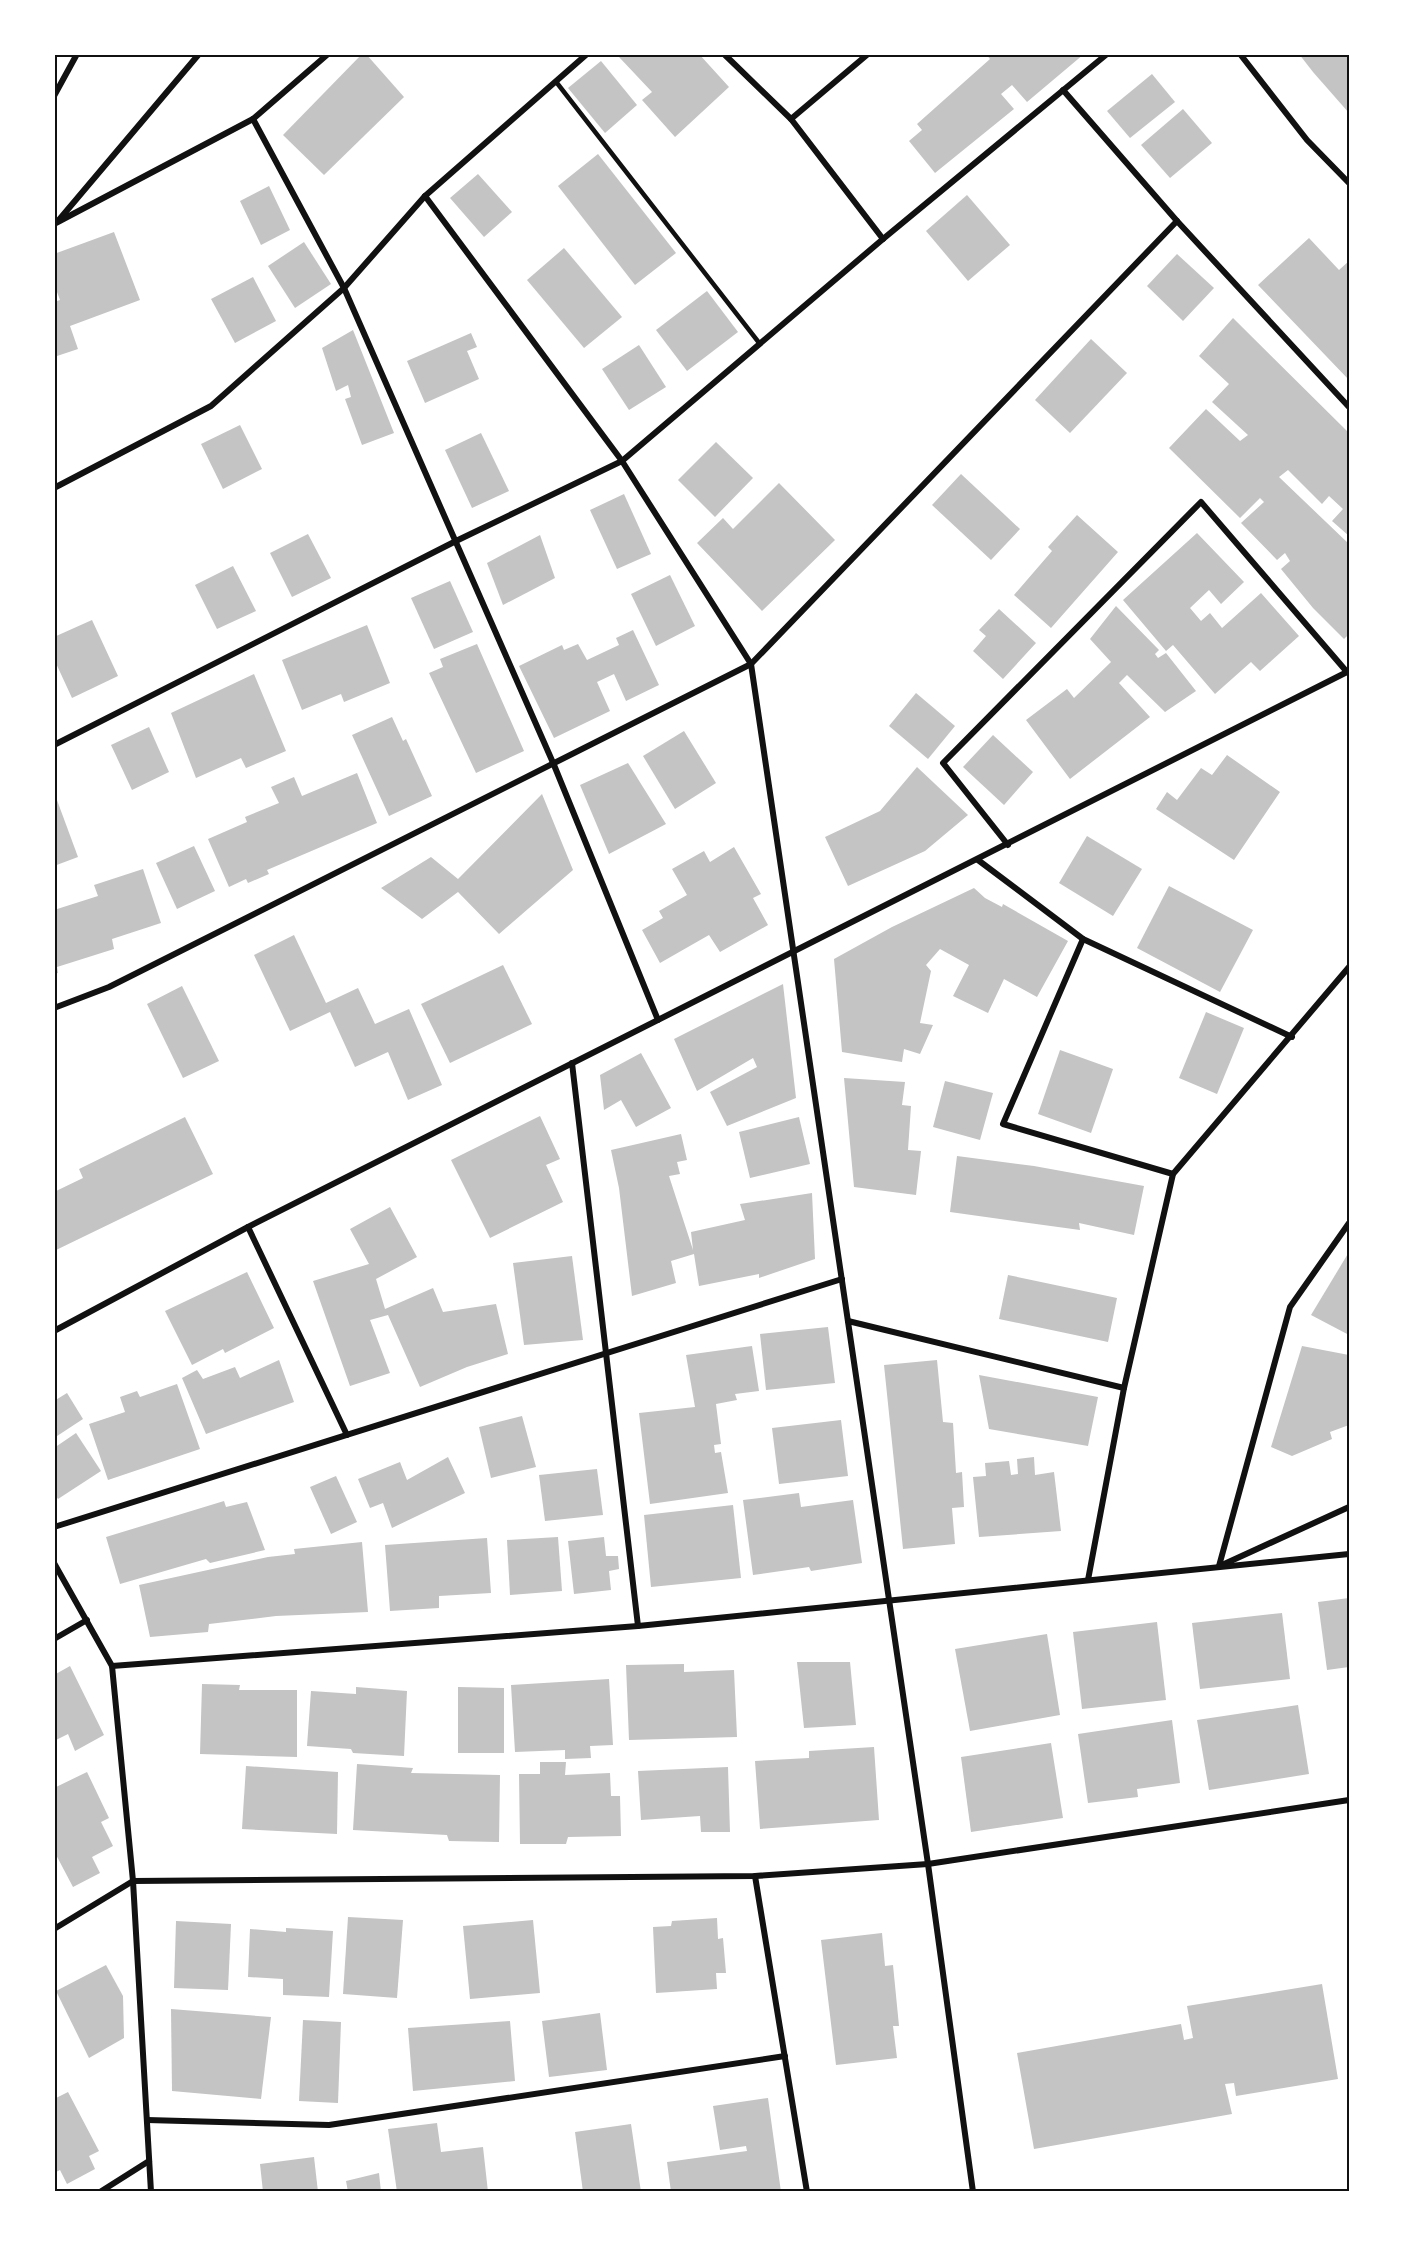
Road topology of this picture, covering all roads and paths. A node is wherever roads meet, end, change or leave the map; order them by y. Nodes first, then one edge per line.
1 (77, 54) edge
2 (199, 54) edge
3 (328, 54) edge
4 (587, 54) edge
5 (724, 54) edge
6 (868, 54) edge
7 (1107, 54) edge
8 (1240, 54) edge
9 (557, 82) junction
10 (1063, 90) junction
11 (54, 96) edge
12 (253, 119) junction
13 (790, 119) junction
14 (1349, 183) edge
15 (425, 196) junction
16 (1177, 221) junction
17 (55, 224) edge
18 (883, 239) junction
19 (344, 288) junction
20 (760, 344) junction
21 (1349, 407) edge
22 (622, 461) junction
23 (54, 488) edge
24 (456, 542) junction
25 (751, 664) junction
26 (1348, 672) edge
27 (54, 745) edge
28 (554, 765) junction
29 (1008, 845) junction
30 (978, 860) junction
31 (1083, 939) junction
32 (794, 952) junction
33 (1349, 968) edge
34 (54, 1008) edge
35 (658, 1020) junction
36 (1292, 1037) junction
37 (572, 1063) junction
38 (1173, 1174) junction
39 (1349, 1223) edge
40 (248, 1227) junction
41 (842, 1279) junction
42 (848, 1321) junction
43 (54, 1331) edge
44 (605, 1354) junction
45 (1124, 1388) junction
46 (347, 1435) junction
47 (1349, 1507) edge
48 (54, 1527) edge
49 (1349, 1554) edge
50 (54, 1563) edge
51 (1088, 1580) junction
52 (889, 1600) junction
53 (87, 1620) junction
54 (638, 1626) junction
55 (54, 1639) edge
56 (112, 1666) junction
57 (1349, 1800) edge
58 (928, 1864) junction
59 (755, 1876) junction
60 (133, 1881) junction
61 (54, 1929) edge
62 (784, 2056) junction
63 (147, 2120) junction
64 (149, 2161) junction
65 (100, 2192) edge
66 (151, 2192) edge
67 (807, 2192) edge
68 (973, 2192) edge

1 - 11 street
2 - 17 street
3 - 12 street
4 - 9 street
5 - 13 street
6 - 13 street
7 - 10 street
8 - 14 street
9 - 15 street
9 - 20 lane
10 - 16 street
10 - 18 street
12 - 17 street
12 - 19 street
13 - 18 street
15 - 19 street
15 - 22 street
16 - 21 street
16 - 25 street
18 - 20 street
19 - 23 street
19 - 24 street
20 - 22 street
22 - 24 street
22 - 25 street
24 - 27 street
24 - 28 street
25 - 28 street
25 - 32 street
26 - 29 street
26 - 29 street
28 - 34 street
28 - 35 street
29 - 30 street
30 - 31 street
30 - 32 street
31 - 36 street
31 - 38 street
32 - 35 street
32 - 41 street
33 - 36 street
35 - 37 street
36 - 38 street
37 - 40 street
37 - 44 street
38 - 45 street
39 - 47 street
40 - 43 street
40 - 46 street
41 - 42 street
41 - 44 street
42 - 45 street
42 - 52 street
44 - 46 street
44 - 54 street
45 - 51 street
46 - 48 street
49 - 51 street
50 - 53 street
51 - 52 street
52 - 54 street
52 - 58 street
53 - 55 street
53 - 56 street
54 - 56 street
56 - 60 street
57 - 58 street
58 - 59 street
58 - 68 street
59 - 60 street
59 - 62 street
60 - 61 street
60 - 63 street
62 - 63 street
62 - 67 street
63 - 64 street
64 - 65 street
64 - 66 street

